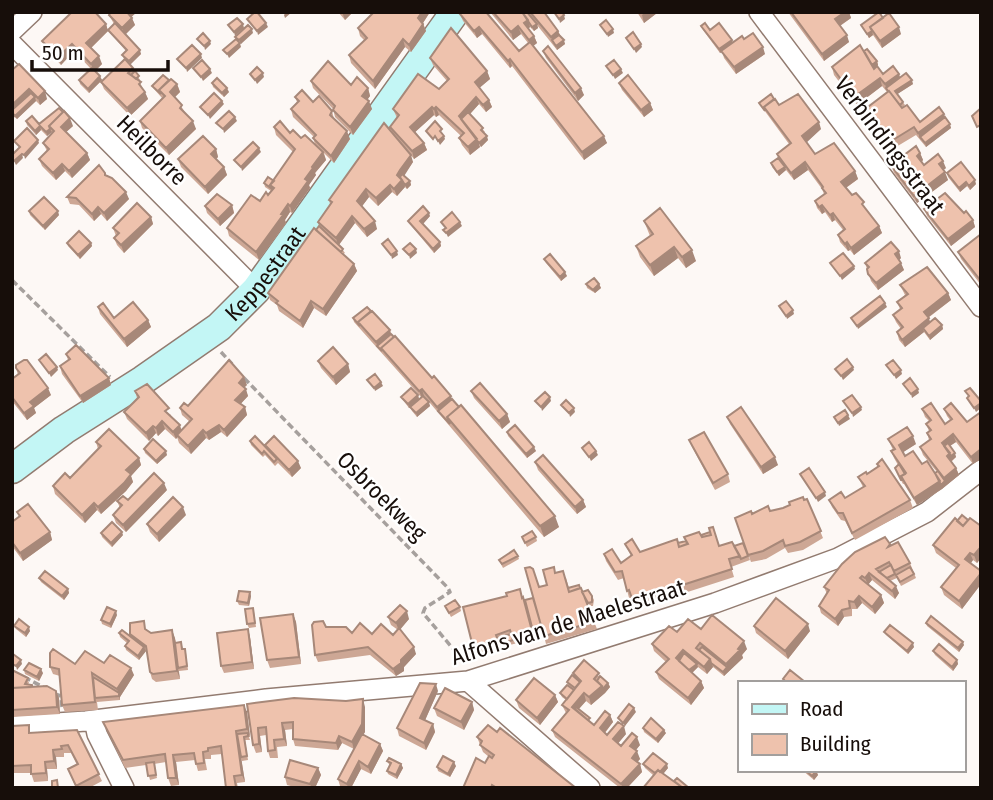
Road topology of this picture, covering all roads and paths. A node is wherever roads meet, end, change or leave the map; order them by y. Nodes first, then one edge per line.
1 (32, 12) edge
2 (455, 12) edge
3 (759, 12) edge
4 (12, 30) edge
5 (12, 44) edge
6 (12, 280) edge
7 (257, 290) junction
8 (981, 307) edge
9 (206, 336) junction
10 (123, 391) junction
11 (12, 469) edge
12 (981, 470) edge
13 (23, 676) edge
14 (473, 680) junction
15 (94, 720) junction
16 (64, 723) junction
17 (12, 726) edge
18 (124, 788) edge
19 (590, 788) edge

1 - 4 street
2 - 7 street, Keppestraat
3 - 8 street, Verbindingsstraat
5 - 7 street, Heilborre
6 - 10 path
7 - 9 street, Keppestraat
9 - 10 street, Keppestraat
9 - 14 path, Osbroekweg
10 - 11 street, Keppestraat
12 - 14 street, Alfons van de Maelestraat
13 - 16 path
14 - 15 street, Alfons van de Maelestraat
14 - 19 street
15 - 16 street, Alfons van de Maelestraat
15 - 18 street
16 - 17 street, Alfons van de Maelestraat

